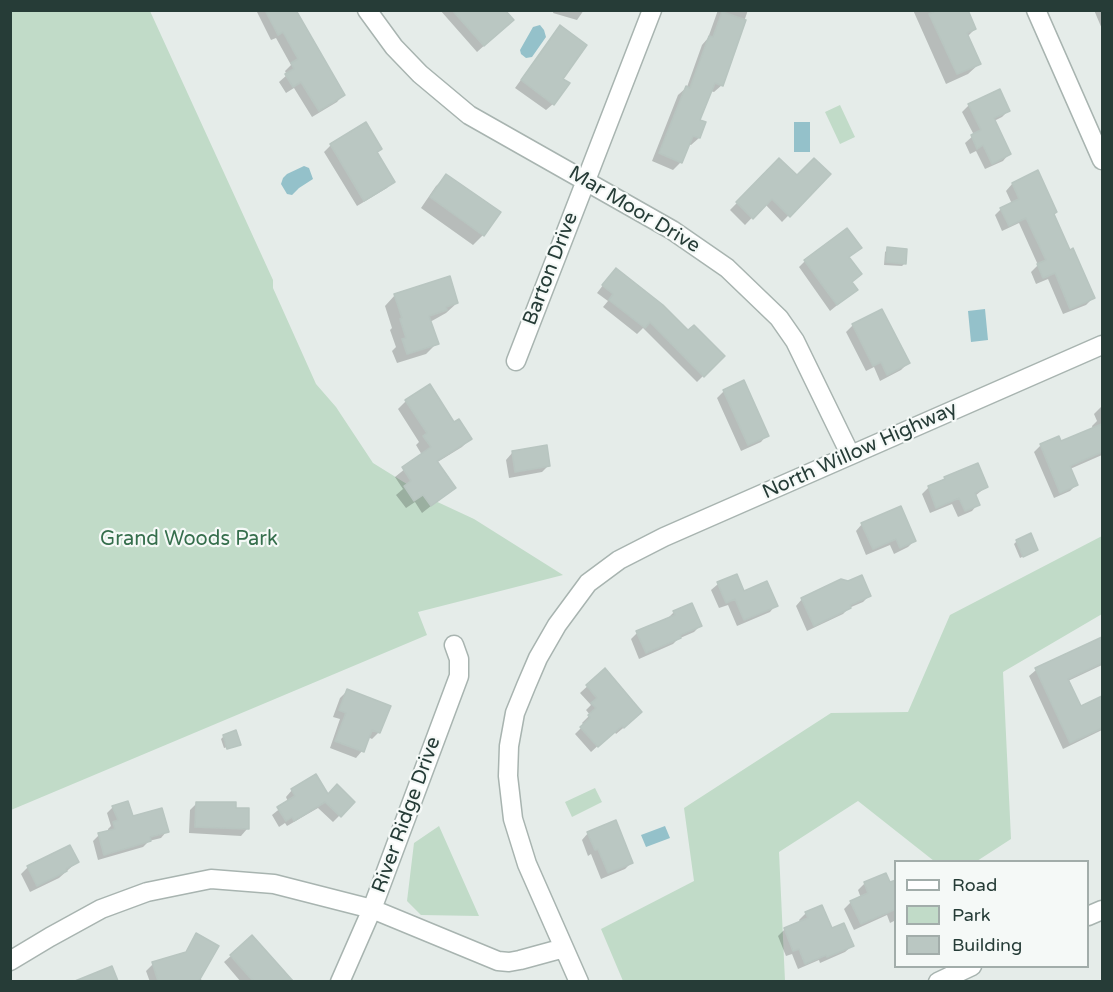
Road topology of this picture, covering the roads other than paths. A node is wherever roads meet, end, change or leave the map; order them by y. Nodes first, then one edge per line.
1 (367, 10) edge
2 (652, 10) edge
3 (1036, 10) edge
4 (1102, 160) edge
5 (586, 180) junction
6 (1102, 345) edge
7 (516, 361) dead end
8 (850, 454) junction
9 (454, 645) dead end
10 (372, 909) junction
11 (564, 948) junction
12 (10, 961) edge
13 (968, 968) edge
14 (948, 979) edge
15 (340, 981) edge
16 (579, 981) edge

1 - 5 street, Mar Moor Drive
2 - 5 street, Barton Drive
3 - 4 street
5 - 7 street, Barton Drive
5 - 8 street, Mar Moor Drive
6 - 8 street, North Willow Highway
8 - 11 street, North Willow Highway
9 - 10 street, River Ridge Drive
10 - 11 street
10 - 12 street
10 - 15 street, River Ridge Drive
11 - 16 street, North Willow Highway
13 - 14 street

